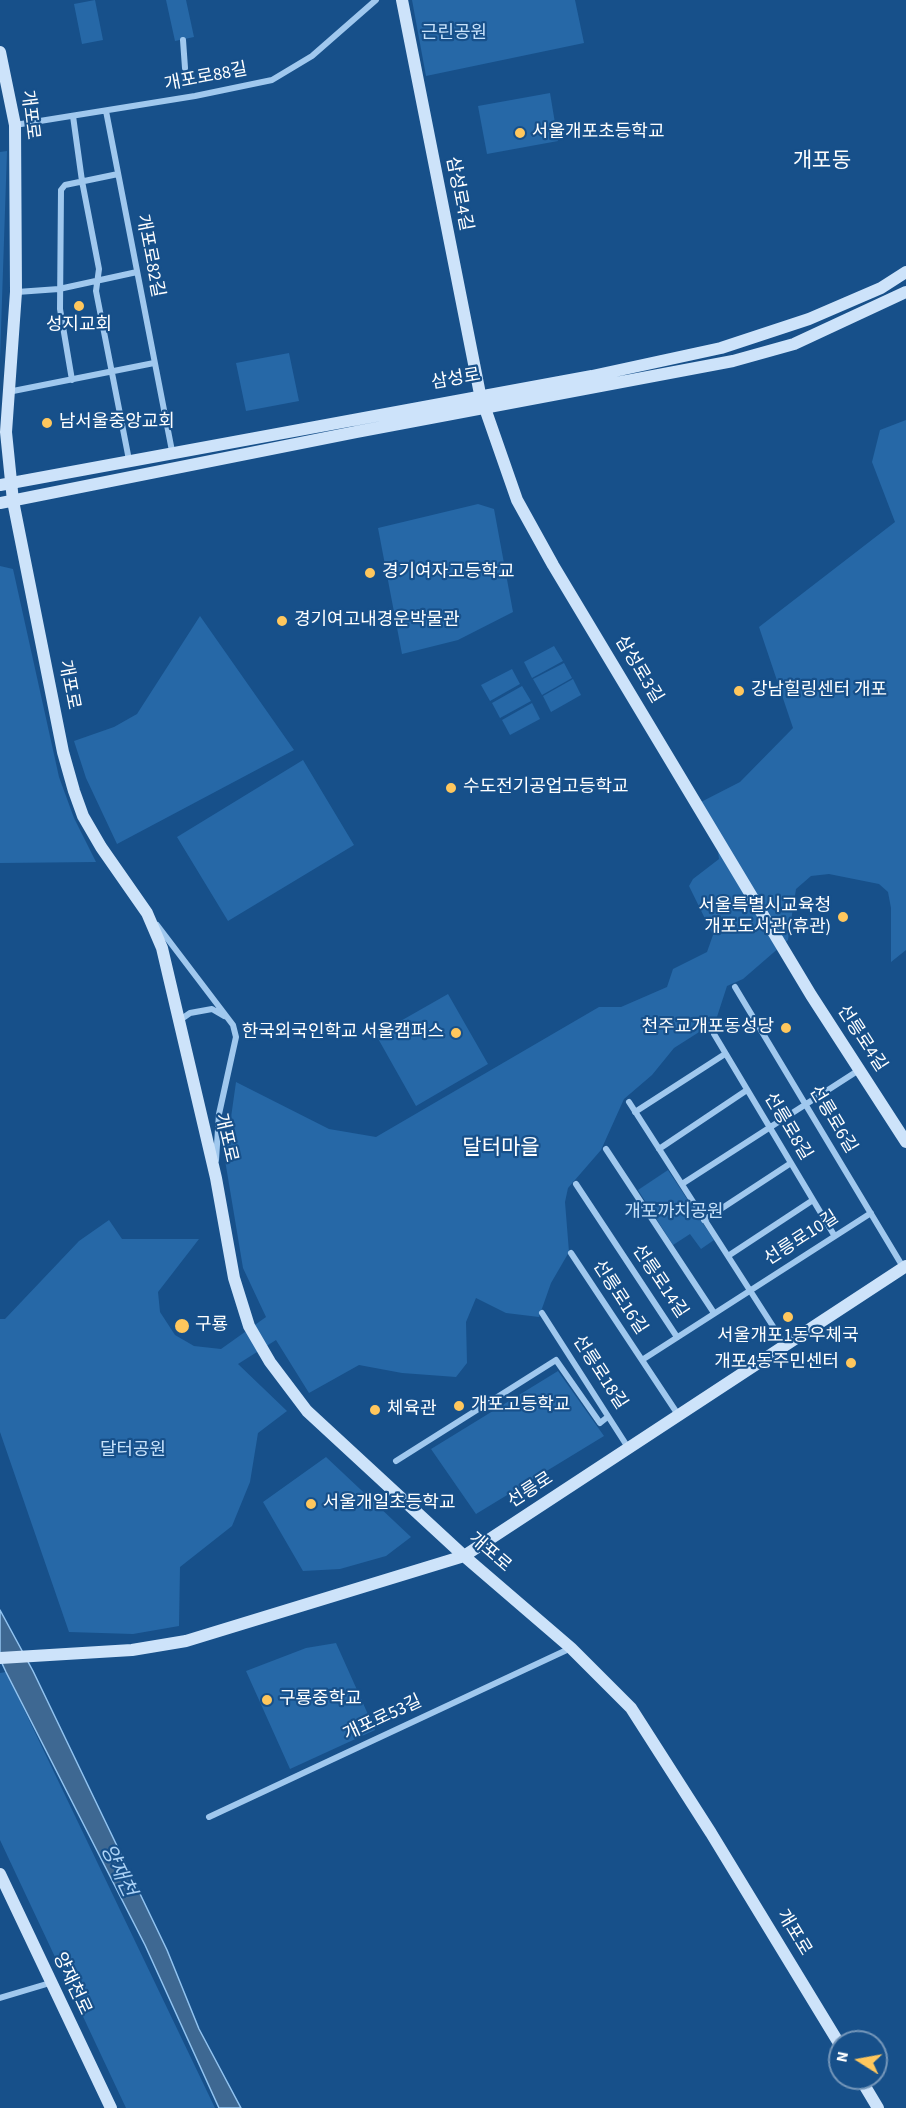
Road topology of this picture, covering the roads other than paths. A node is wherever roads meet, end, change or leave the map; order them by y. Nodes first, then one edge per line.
1 (376, 0) edge
2 (402, 0) edge
3 (183, 39) dead end
4 (0, 52) edge
5 (185, 68) dead end
6 (106, 111) junction
7 (73, 116) junction
8 (15, 126) junction
9 (118, 174) junction
10 (82, 181) junction
11 (137, 272) junction
12 (906, 272) edge
13 (96, 280) junction
14 (59, 289) junction
15 (16, 292) junction
16 (906, 292) edge
17 (154, 363) junction
18 (112, 372) junction
19 (72, 380) junction
20 (7, 393) junction
21 (480, 394) junction
22 (486, 409) junction
23 (172, 451) junction
24 (129, 460) junction
25 (5, 483) edge
26 (13, 501) junction
27 (0, 504) edge
28 (147, 913) junction
29 (788, 955) joint
30 (735, 987) dead end
31 (227, 1018) junction
32 (180, 1020) junction
33 (714, 1034) dead end
34 (725, 1054) junction
35 (859, 1070) junction
36 (747, 1090) junction
37 (629, 1102) dead end
38 (806, 1105) junction
39 (635, 1112) junction
40 (770, 1128) junction
41 (906, 1142) edge
42 (606, 1149) dead end
43 (659, 1149) junction
44 (791, 1163) junction
45 (216, 1178) junction
46 (576, 1184) dead end
47 (682, 1184) junction
48 (813, 1200) junction
49 (870, 1213) junction
50 (704, 1220) junction
51 (834, 1235) junction
52 (571, 1253) dead end
53 (728, 1256) junction
54 (905, 1267) edge
55 (750, 1290) junction
56 (542, 1313) dead end
57 (714, 1314) junction
58 (677, 1337) junction
59 (785, 1345) junction
60 (642, 1360) junction
61 (679, 1417) junction
62 (605, 1419) dead end
63 (630, 1449) junction
64 (396, 1461) dead end
65 (464, 1556) junction
66 (571, 1648) junction
67 (0, 1658) edge
68 (209, 1817) dead end
69 (0, 1874) edge
70 (50, 1983) junction
71 (0, 1998) edge
72 (831, 2030) edge
73 (867, 2090) edge
74 (111, 2108) edge
75 (878, 2108) edge

1 - 6 street, 개포로88길
2 - 21 street, 삼성로4길
3 - 5 street
4 - 8 street, 개포로
6 - 7 street, 개포로88길
6 - 9 street, 개포로82길
7 - 8 street, 개포로88길
7 - 10 street
8 - 15 street, 개포로
9 - 10 street
9 - 11 street, 개포로82길
10 - 13 street
10 - 14 street
11 - 13 street
11 - 17 street, 개포로82길
12 - 21 street, 삼성로
13 - 14 street
13 - 18 street
14 - 15 street
14 - 19 street
15 - 20 street, 개포로
16 - 22 street, 삼성로
17 - 18 street
17 - 23 street, 개포로82길
18 - 19 street
18 - 24 street
19 - 20 street
20 - 25 street, 개포로
21 - 22 street, 삼성로3길
21 - 23 street, 삼성로
22 - 26 street, 삼성로
22 - 29 street, 삼성로3길
23 - 24 street, 삼성로
24 - 25 street, 삼성로
25 - 26 street, 개포로
26 - 27 street, 삼성로
26 - 28 street, 개포로
28 - 31 street
28 - 32 street, 개포로
29 - 35 street, 선릉로4길
30 - 38 street, 선릉로6길
31 - 32 street
31 - 45 street
32 - 45 street, 개포로
33 - 34 street, 선릉로8길
34 - 36 street, 선릉로8길
34 - 39 street
35 - 38 street
35 - 41 street, 선릉로4길
36 - 40 street, 선릉로8길
36 - 43 street
37 - 39 street
38 - 40 street
38 - 49 street, 선릉로6길
39 - 43 street
40 - 44 street, 선릉로8길
40 - 47 street
42 - 57 street
43 - 47 street
44 - 48 street, 선릉로8길
44 - 50 street
45 - 65 street, 개포로
46 - 58 street, 선릉로14길
47 - 50 street
48 - 51 street, 선릉로8길
48 - 53 street, 선릉로10길
49 - 51 street, 선릉로10길
49 - 54 street, 선릉로6길
50 - 53 street
51 - 55 street, 선릉로10길
52 - 60 street, 선릉로16길
53 - 55 street
54 - 59 street, 선릉로
55 - 57 street, 선릉로16길
55 - 59 street
56 - 63 street, 선릉로18길
57 - 58 street, 선릉로16길
58 - 60 street, 선릉로16길
59 - 61 street, 선릉로
60 - 61 street, 선릉로16길
61 - 63 street, 선릉로
62 - 64 street
63 - 65 street, 선릉로
65 - 66 street, 개포로
65 - 67 street, 선릉로
66 - 68 street, 개포로53길
66 - 72 street, 개포로
69 - 70 street, 양재천로
70 - 71 street
70 - 74 street, 양재천로
73 - 75 street

